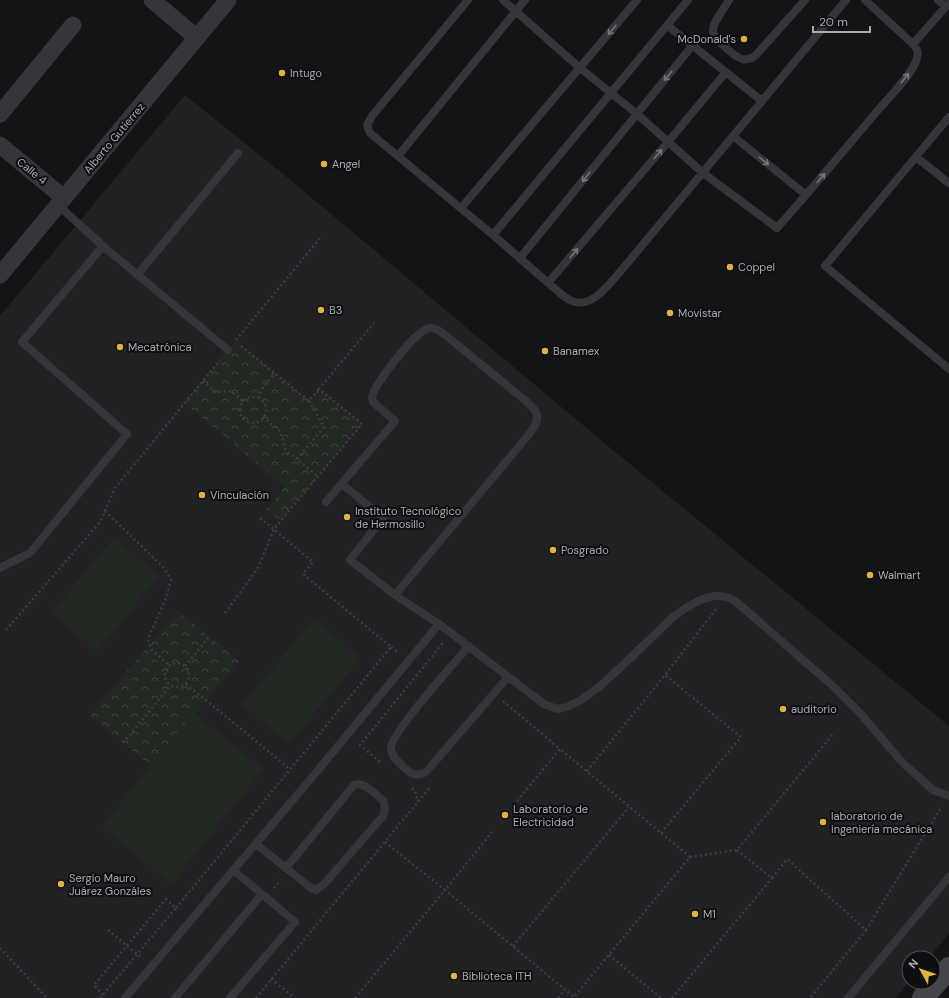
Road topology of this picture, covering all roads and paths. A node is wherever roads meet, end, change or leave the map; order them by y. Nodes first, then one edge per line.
1 (152, 0) edge
2 (228, 0) edge
3 (468, 0) edge
4 (503, 0) edge
5 (525, 0) edge
6 (636, 0) edge
7 (688, 0) edge
8 (729, 0) edge
9 (805, 0) edge
10 (846, 0) edge
11 (865, 0) edge
12 (938, 0) edge
13 (947, 5) edge
14 (516, 12) junction
15 (73, 25) dead end
16 (668, 26) junction
17 (197, 38) junction
18 (913, 44) junction
19 (692, 46) junction
20 (580, 68) junction
21 (726, 72) junction
22 (611, 93) junction
23 (762, 101) junction
24 (0, 114) edge
25 (637, 114) junction
26 (949, 117) edge
27 (734, 136) junction
28 (668, 142) junction
29 (0, 145) edge
30 (238, 153) dead end
31 (398, 156) junction
32 (916, 157) junction
33 (703, 173) junction
34 (949, 184) edge
35 (806, 195) junction
36 (61, 202) junction
37 (461, 208) junction
38 (493, 235) junction
39 (321, 237) dead end
40 (103, 246) junction
41 (520, 258) junction
42 (138, 274) junction
43 (0, 275) edge
44 (548, 283) junction
45 (374, 324) dead end
46 (228, 350) joint
47 (949, 369) edge
48 (275, 373) junction
49 (202, 381) junction
50 (320, 389) junction
51 (258, 398) junction
52 (243, 401) junction
53 (309, 401) junction
54 (263, 416) junction
55 (297, 459) junction
56 (318, 477) junction
57 (342, 484) junction
58 (326, 502) dead end
59 (105, 511) junction
60 (260, 517) dead end
61 (274, 529) junction
62 (0, 568) edge
63 (395, 595) junction
64 (726, 596) junction
65 (225, 613) dead end
66 (440, 624) junction
67 (6, 630) dead end
68 (209, 637) dead end
69 (469, 646) junction
70 (170, 666) junction
71 (185, 666) junction
72 (665, 675) junction
73 (508, 677) junction
74 (186, 684) junction
75 (171, 685) junction
76 (497, 706) dead end
77 (834, 733) dead end
78 (122, 743) dead end
79 (560, 749) junction
80 (290, 770) junction
81 (587, 771) junction
82 (433, 784) dead end
83 (949, 796) edge
84 (517, 802) dead end
85 (629, 806) junction
86 (492, 832) dead end
87 (661, 833) junction
88 (385, 842) junction
89 (256, 844) junction
90 (737, 850) junction
91 (690, 857) junction
92 (288, 869) junction
93 (234, 871) junction
94 (949, 877) edge
95 (772, 878) junction
96 (445, 890) junction
97 (264, 896) junction
98 (176, 908) junction
99 (108, 930) dead end
100 (866, 930) junction
101 (127, 946) junction
102 (513, 946) junction
103 (0, 948) edge
104 (137, 954) junction
105 (609, 955) junction
106 (152, 967) junction
107 (949, 968) edge
108 (271, 979) junction
109 (565, 990) junction
110 (103, 995) junction
111 (47, 998) edge
112 (100, 998) edge
113 (126, 998) edge
114 (175, 998) edge
115 (230, 998) edge
116 (256, 998) edge
117 (295, 998) edge
118 (355, 998) edge
119 (558, 998) edge
120 (661, 998) edge
121 (672, 998) edge
122 (810, 998) edge
123 (848, 998) edge
124 (923, 998) edge

1 - 17 street
2 - 17 street, Alberto Gutierrez
3 - 31 lane
4 - 14 lane
5 - 14 lane
6 -> 20 lane
7 - 16 lane
8 - 9 lane
10 - 23 lane
11 - 18 lane
12 - 13 lane
13 - 18 lane
14 - 20 lane
14 - 31 lane
15 - 24 street
16 - 19 lane
16 - 22 lane
17 - 36 street, Alberto Gutierrez
35 -> 18 lane
19 - 21 lane
19 -> 25 lane
20 - 22 lane
20 - 37 lane
21 - 23 lane
21 - 28 lane
22 - 25 lane
22 - 38 lane
23 - 27 lane
25 - 28 lane
25 -> 41 lane
26 - 32 lane
27 - 33 lane
27 -> 35 lane
28 - 33 lane
44 -> 28 lane
29 - 36 street, Calle 4
30 - 42 lane
31 - 37 lane
32 - 34 lane
32 - 47 lane
33 - 35 lane
33 - 44 lane
36 - 40 lane
36 - 43 street, Alberto Gutierrez
37 - 38 lane
38 - 41 lane
39 - 48 path
40 - 42 lane
40 - 62 lane
41 - 44 lane
42 - 46 lane
45 - 50 path
46 - 49 path
48 - 51 path
48 - 53 path
49 - 52 path
49 - 59 path
50 - 53 path
50 - 56 path
51 - 52 path
51 - 54 path
52 - 54 path
53 - 55 path
54 - 55 path
55 - 56 path
56 - 61 path
57 - 58 lane
57 - 63 lane
57 - 63 lane
59 - 67 path
59 - 70 path
60 - 61 path
61 - 65 path
61 - 80 path
63 - 66 lane
64 - 72 path
64 - 73 lane
64 - 83 lane
66 - 69 lane
66 - 89 lane
68 - 71 path
69 - 73 lane
69 - 73 lane
70 - 71 path
70 - 75 path
71 - 74 path
72 - 81 path
72 - 87 path
74 - 75 path
74 - 80 path
75 - 78 path
76 - 79 path
77 - 90 path
79 - 81 path
79 - 84 path
80 - 98 path
81 - 85 path
82 - 88 path
83 - 100 path
85 - 87 path
85 - 102 path
86 - 96 path
87 - 91 path
88 - 96 path
88 - 108 path
89 - 92 lane
89 - 93 lane
90 - 91 path
90 - 95 path
91 - 105 path
92 - 92 lane
92 - 97 path
93 - 97 lane
93 - 106 lane
94 - 123 lane
95 - 100 path
95 - 121 path
96 - 102 path
96 - 118 path
97 - 114 lane
97 - 115 lane
98 - 101 path
98 - 104 path
99 - 101 path
100 - 122 path
101 - 104 path
101 - 110 path
102 - 109 path
103 - 111 path
104 - 106 path
104 - 110 path
105 - 109 path
105 - 120 path
106 - 113 lane
107 - 124 street
108 - 116 path
108 - 117 path
109 - 119 path
110 - 112 path

